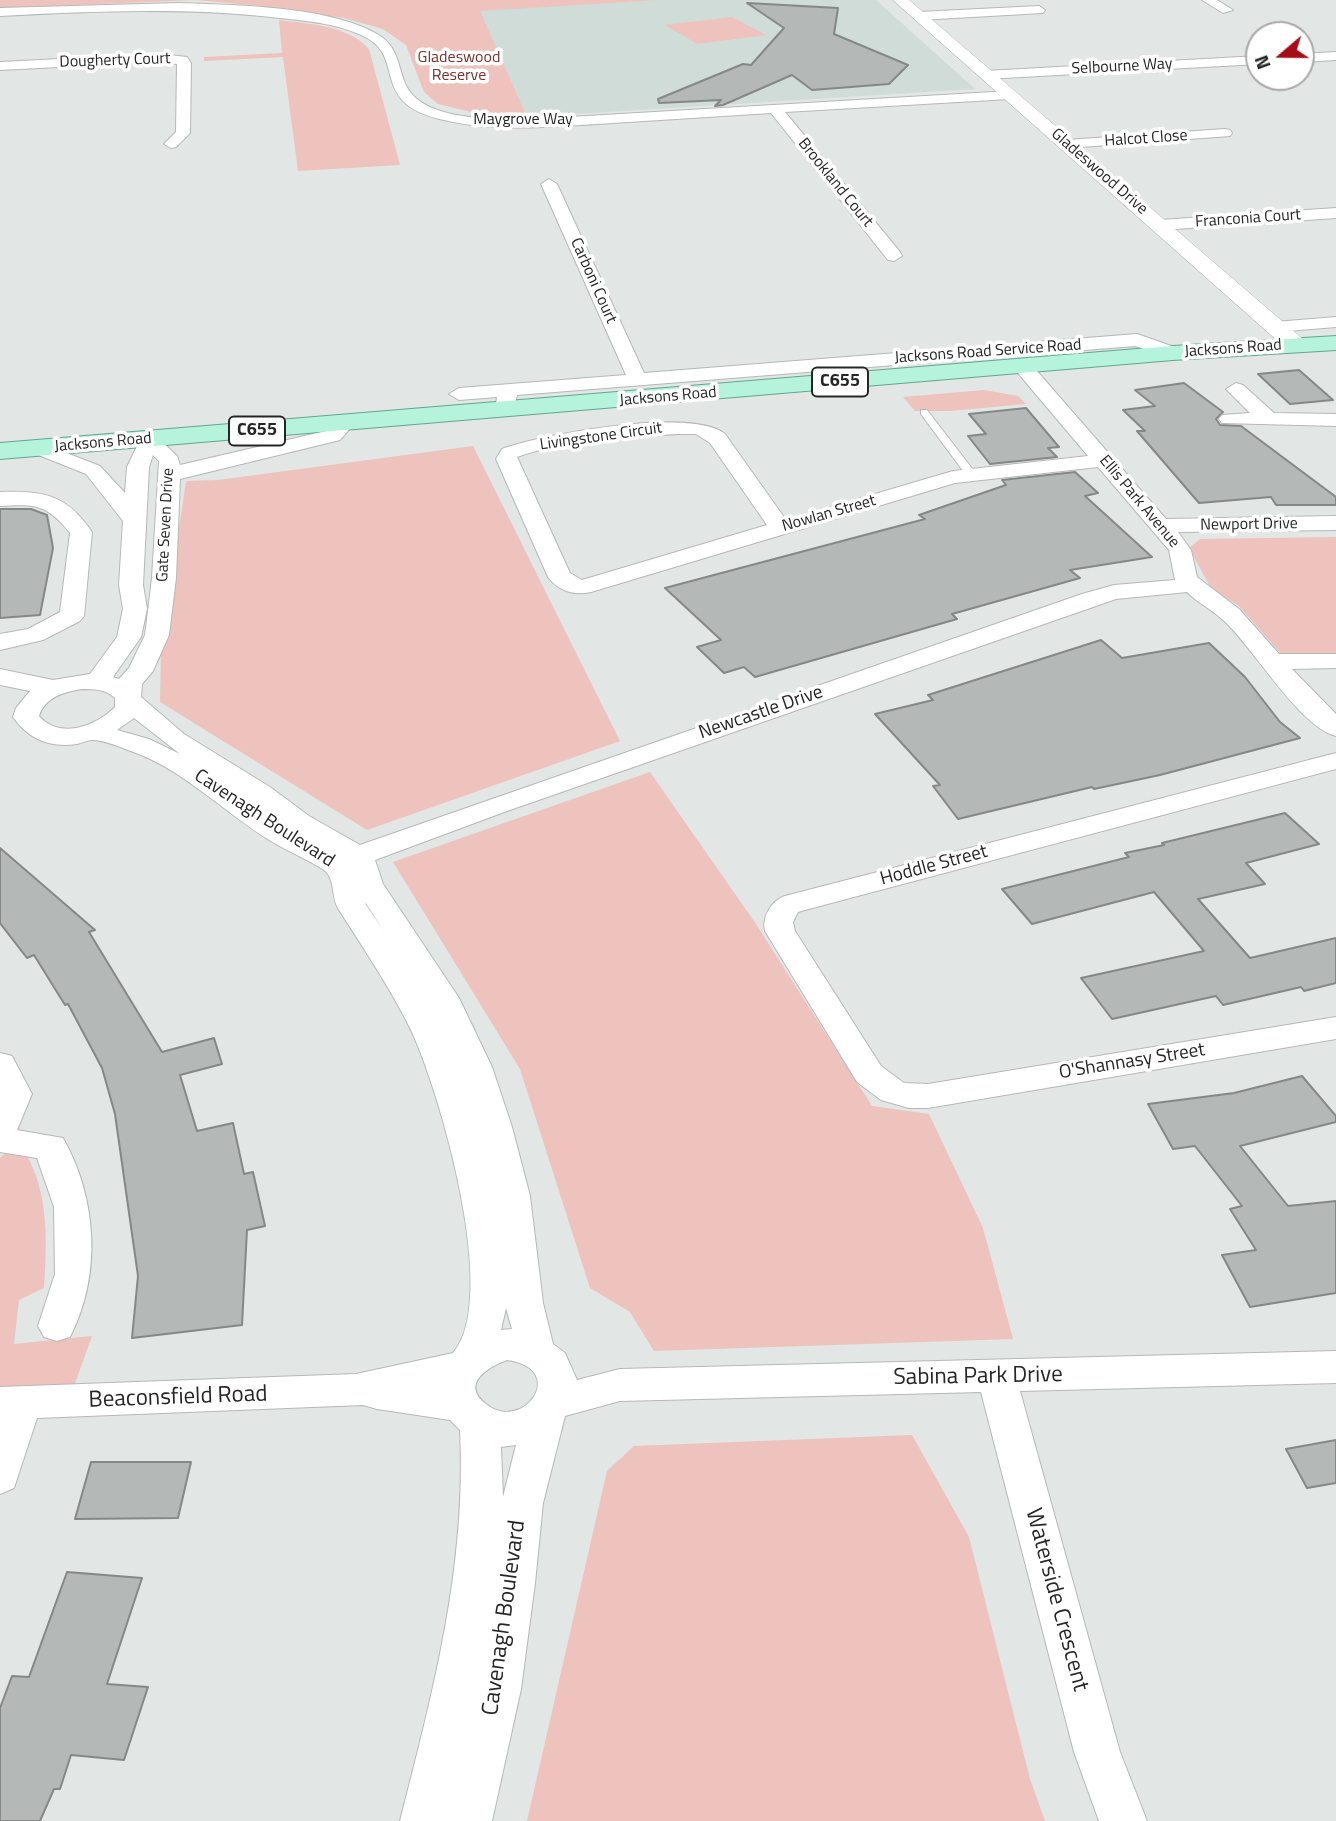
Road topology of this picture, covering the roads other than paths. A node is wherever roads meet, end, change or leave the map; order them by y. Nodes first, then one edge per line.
1 (900, 0) edge
2 (1208, 0) edge
3 (1039, 10) dead end
4 (1227, 10) dead end
5 (0, 12) edge
6 (919, 16) junction
7 (1336, 56) edge
8 (1315, 57) edge
9 (1245, 61) edge
10 (1315, 64) edge
11 (0, 66) edge
12 (1326, 69) dead end
13 (985, 75) junction
14 (1010, 95) junction
15 (775, 109) junction
16 (1225, 133) dead end
17 (171, 144) dead end
18 (1067, 144) junction
19 (549, 184) dead end
20 (1336, 213) edge
21 (1160, 225) junction
22 (894, 256) dead end
23 (1336, 322) edge
24 (1275, 327) junction
25 (1336, 343) edge
26 (1296, 345) junction
27 (1173, 354) junction
28 (1022, 366) junction
29 (637, 378) junction
30 (1236, 389) dead end
31 (459, 394) dead end
32 (507, 400) junction
33 (911, 409) dead end
34 (1229, 419) dead end
35 (1268, 419) junction
36 (1336, 420) edge
37 (344, 424) junction
38 (149, 440) junction
39 (38, 449) junction
40 (0, 451) edge
41 (1105, 460) junction
42 (970, 473) junction
43 (170, 475) junction
44 (0, 499) edge
45 (135, 522) junction
46 (1336, 523) edge
47 (1161, 526) junction
48 (780, 528) junction
49 (559, 577) joint
50 (1192, 585) junction
51 (0, 643) edge
52 (1336, 661) edge
53 (1274, 662) junction
54 (0, 677) edge
55 (97, 681) junction
56 (0, 685) edge
57 (44, 694) junction
58 (129, 698) junction
59 (1336, 728) edge
60 (94, 732) junction
61 (1336, 761) edge
62 (347, 860) junction
63 (1336, 1028) edge
64 (0, 1064) edge
65 (928, 1096) joint
66 (0, 1129) edge
67 (0, 1140) edge
68 (57, 1326) dead end
69 (1336, 1367) edge
70 (997, 1377) junction
71 (547, 1384) junction
72 (469, 1388) junction
73 (10, 1403) edge
74 (0, 1476) edge
75 (424, 1821) edge
76 (468, 1821) edge
77 (1123, 1821) edge

1 - 6 street, Gladeswood Drive
2 - 4 street
3 - 6 street
5 - 15 street, Maygrove Way
6 - 13 street, Gladeswood Drive
7 - 8 street
9 - 13 street, Selbourne Way
10 - 12 street
11 - 17 street, Dougherty Court
13 - 14 street, Gladeswood Drive
14 - 15 street, Maygrove Way
14 - 18 street, Gladeswood Drive
15 - 22 street, Brookland Court
16 - 18 street, Halcot Close
18 - 21 street, Gladeswood Drive
19 - 29 street, Carboni Court
20 - 21 street, Franconia Court
21 - 24 street, Gladeswood Drive
23 - 24 street
24 - 26 street, Gladeswood Drive
25 - 26 main road, Jacksons Road / C655
26 - 27 main road, Jacksons Road / C655
27 - 28 main road, Jacksons Road / C655
27 - 29 street, Jacksons Road Service Road
28 - 32 main road, Jacksons Road / C655
28 - 41 street, Ellis Park Avenue
29 - 32 street, Jacksons Road Service Road
30 - 35 street
31 - 32 street, Jacksons Road Service Road
32 - 37 main road, Jacksons Road / C655
33 - 42 lane
34 - 35 street
35 - 36 street
37 - 38 main road, Jacksons Road / C655
37 - 43 street
38 - 39 main road, Jacksons Road / C655
38 - 43 street, Gate Seven Drive
38 - 45 street, Gate Seven Drive
39 - 40 main road, Jacksons Road / C655
39 - 45 street, Gate Seven Drive
41 - 42 street, Nowlan Street
41 - 47 street, Ellis Park Avenue
42 - 48 street, Nowlan Street
43 - 58 street, Gate Seven Drive
44 - 51 street
45 - 55 street, Gate Seven Drive
46 - 47 street, Newport Drive
47 - 50 street, Ellis Park Avenue
48 - 49 street, Nowlan Street
48 - 49 street, Livingstone Circuit
50 - 53 street
50 - 62 street, Newcastle Drive
52 - 53 street
53 - 59 street
54 - 57 street
55 - 57 street
55 - 58 street
56 - 57 street
57 - 60 street
58 - 60 street, Gate Seven Drive
58 - 62 street
60 - 62 street, Cavenagh Boulevard
61 - 65 street, Hoddle Street
62 - 71 street, Cavenagh Boulevard
62 - 72 street, Cavenagh Boulevard
63 - 65 street, O'Shannasy Street
64 - 66 street
67 - 68 street
69 - 70 street, Sabina Park Drive
70 - 71 street, Sabina Park Drive
70 - 77 street, Waterside Crescent
71 - 72 street
71 - 72 street
71 - 76 street, Cavenagh Boulevard
72 - 73 street, Beaconsfield Road
72 - 75 street, Cavenagh Boulevard
73 - 74 street

